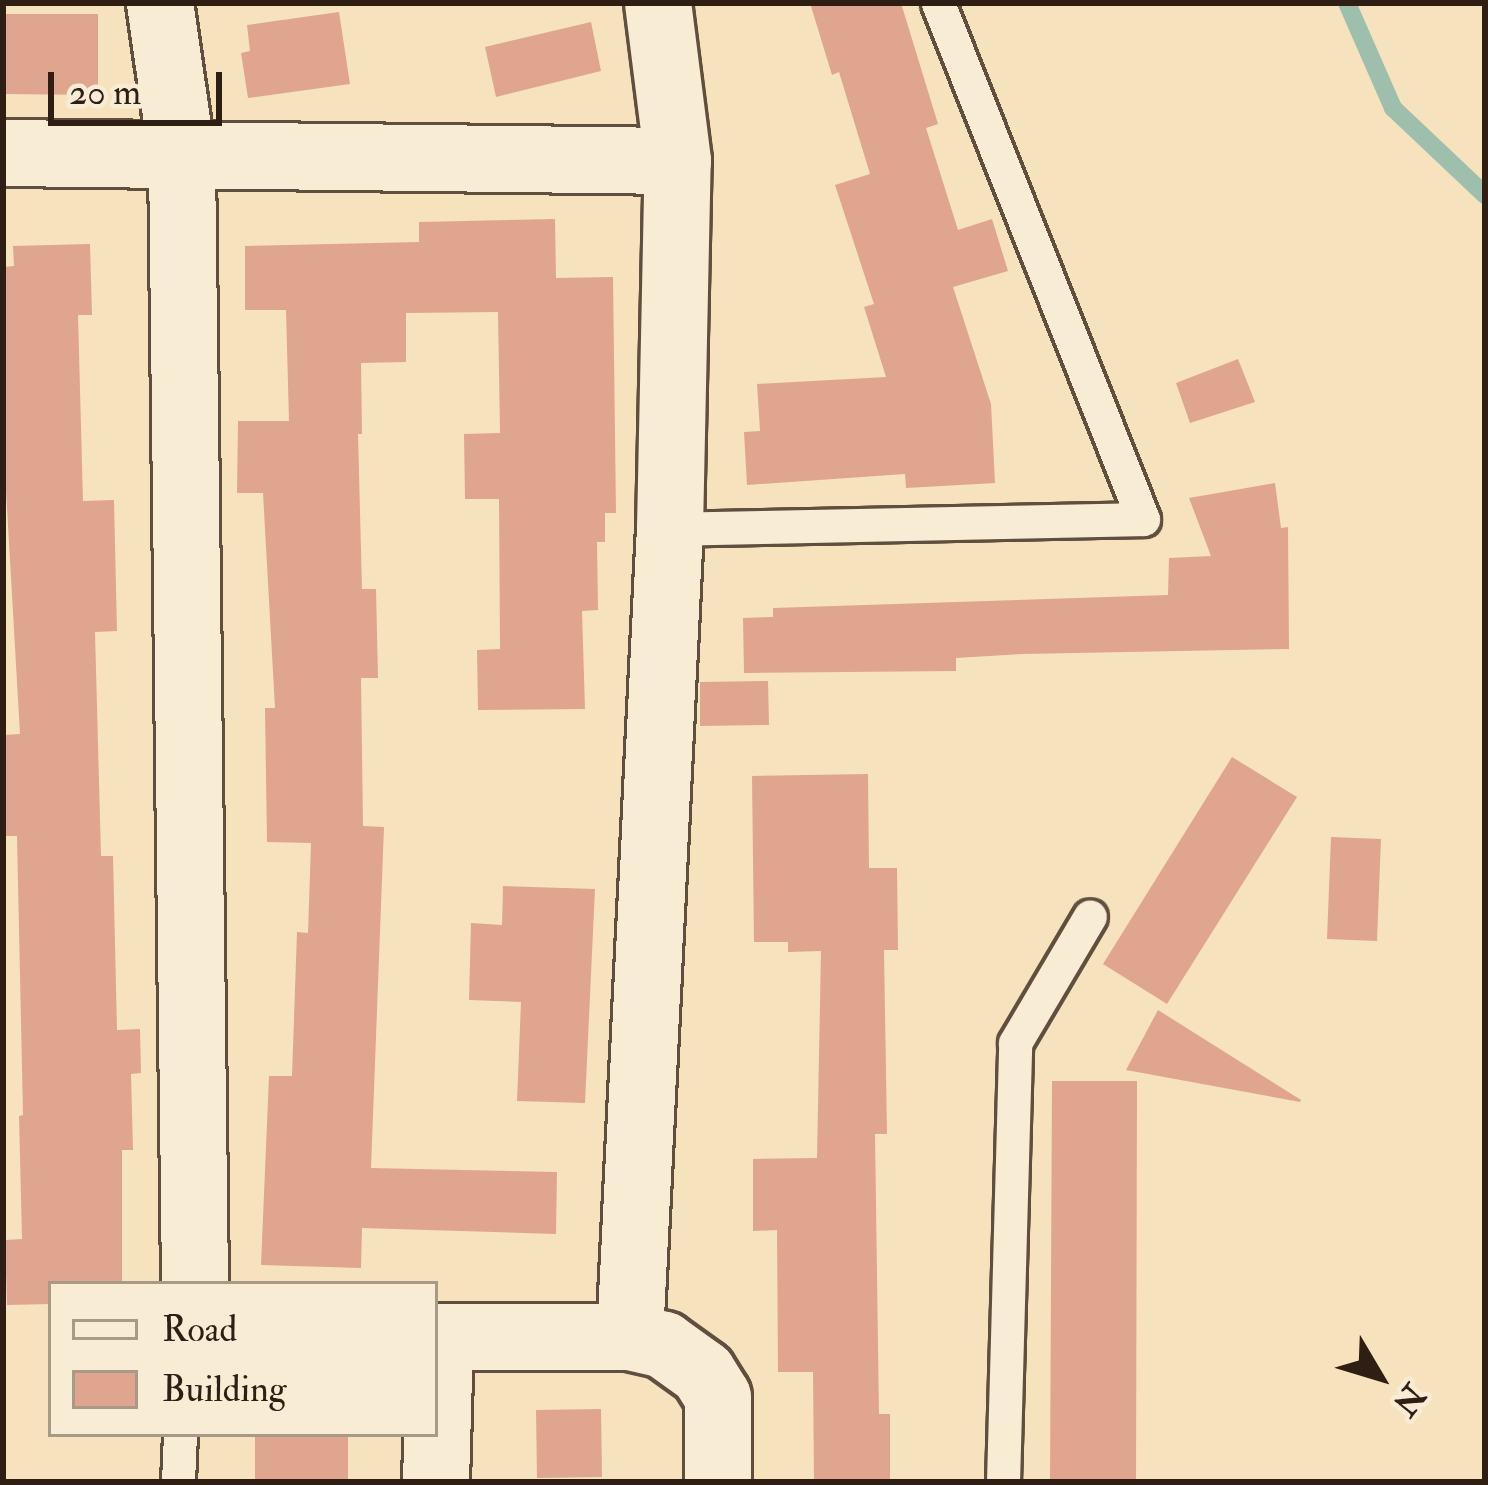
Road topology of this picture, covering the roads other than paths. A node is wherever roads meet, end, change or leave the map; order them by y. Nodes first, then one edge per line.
1 (160, 3) edge
2 (658, 3) edge
3 (938, 3) edge
4 (3, 153) edge
5 (182, 156) junction
6 (678, 161) junction
7 (670, 529) junction
8 (1090, 916) dead end
9 (195, 1281) edge
10 (438, 1337) edge
11 (630, 1337) junction
12 (180, 1437) edge
13 (437, 1437) edge
14 (178, 1482) edge
15 (436, 1482) edge
16 (718, 1482) edge
17 (1004, 1482) edge

1 - 5 street
2 - 6 street
3 - 7 lane
4 - 5 street
5 - 6 street
5 - 9 street
6 - 7 street
7 - 11 street
8 - 17 lane
10 - 11 street
11 - 16 street
12 - 14 lane
13 - 15 street

